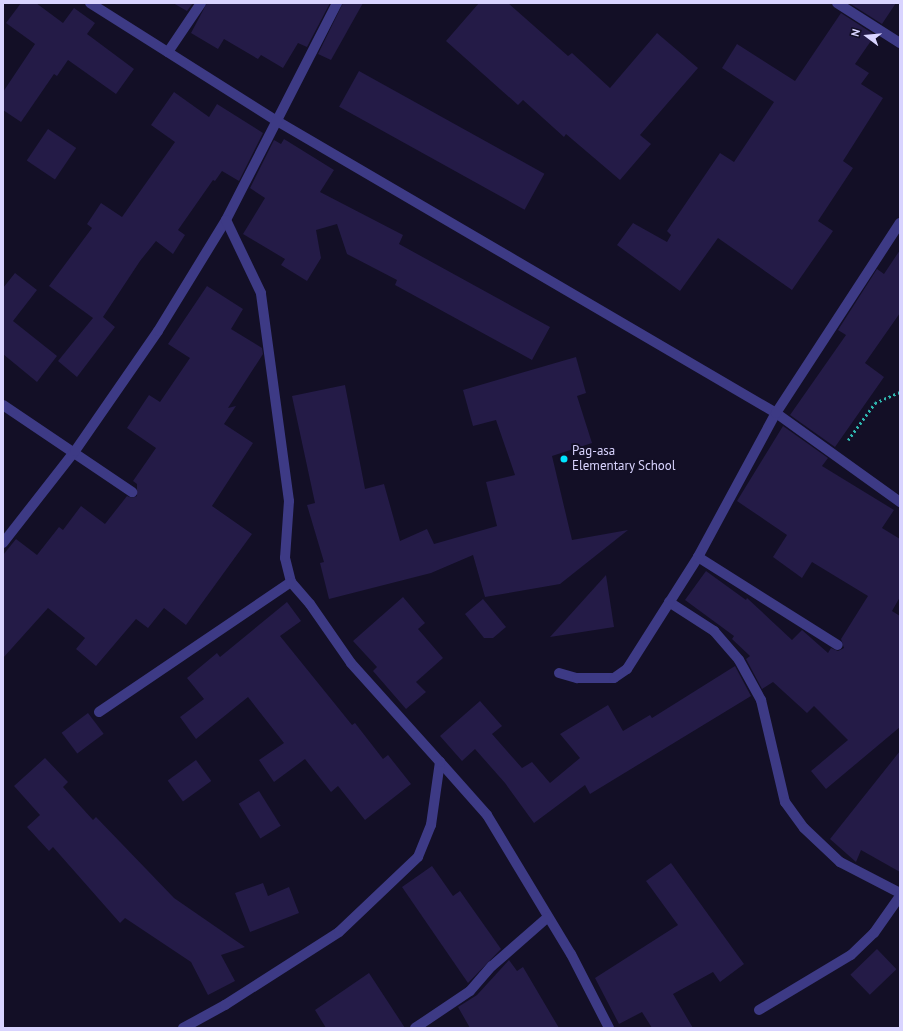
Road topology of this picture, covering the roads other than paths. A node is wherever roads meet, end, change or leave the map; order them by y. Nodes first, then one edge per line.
1 (201, 3) edge
2 (337, 3) edge
3 (837, 3) edge
4 (93, 4) edge
5 (900, 43) edge
6 (168, 52) junction
7 (277, 121) junction
8 (226, 220) junction
9 (900, 223) edge
10 (3, 405) edge
11 (776, 413) junction
12 (75, 451) junction
13 (132, 492) dead end
14 (900, 502) edge
15 (3, 543) edge
16 (698, 557) junction
17 (290, 582) junction
18 (669, 602) junction
19 (838, 645) dead end
20 (559, 673) dead end
21 (99, 712) dead end
22 (440, 762) junction
23 (900, 894) edge
24 (548, 918) junction
25 (759, 1010) dead end
26 (183, 1028) edge
27 (415, 1028) edge
28 (609, 1028) edge

1 - 6 street
2 - 7 street
3 - 5 street
4 - 6 street
6 - 7 street
7 - 8 street
7 - 11 street
8 - 12 street
8 - 17 street
9 - 11 street
10 - 12 street
11 - 14 street
11 - 16 street
12 - 13 street
12 - 15 street
16 - 18 street
16 - 19 street
17 - 21 street
17 - 22 street
18 - 20 street
18 - 23 street
22 - 24 street
22 - 26 street
23 - 25 street
24 - 27 street
24 - 28 street

